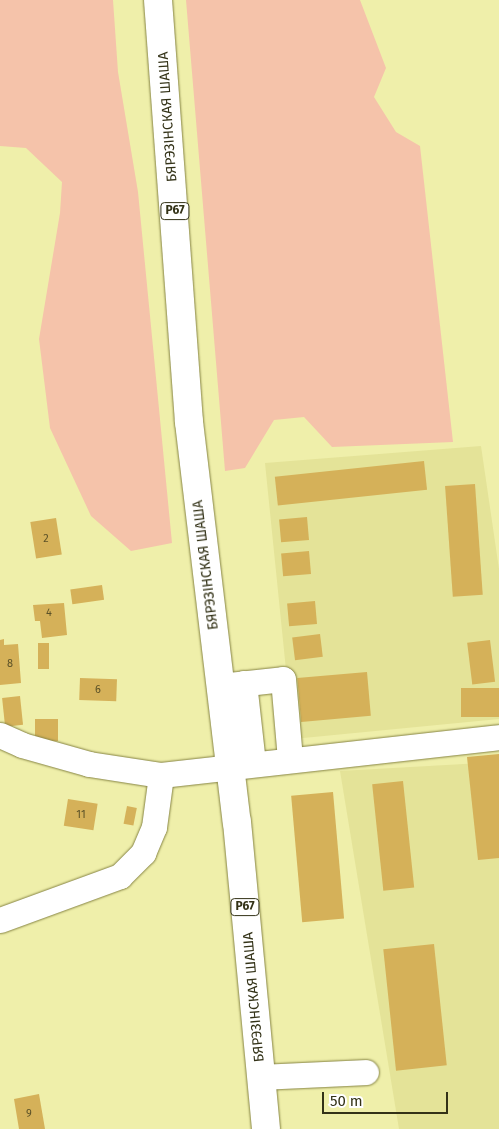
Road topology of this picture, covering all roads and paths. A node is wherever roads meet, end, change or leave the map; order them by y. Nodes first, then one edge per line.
1 (158, 0) edge
2 (232, 685) junction
3 (0, 735) edge
4 (499, 737) edge
5 (290, 759) junction
6 (242, 765) junction
7 (161, 774) junction
8 (0, 920) edge
9 (366, 1072) dead end
10 (261, 1077) junction
11 (266, 1129) edge

1 - 2 main road, БЯРЭЗІНСКАЯ ШАША / Р67
2 - 5 street
2 - 6 main road, БЯРЭЗІНСКАЯ ШАША / Р67
3 - 7 street
4 - 5 street
5 - 6 street
6 - 7 street
6 - 10 main road, БЯРЭЗІНСКАЯ ШАША / Р67
7 - 8 street
9 - 10 street
10 - 11 main road, БЯРЭЗІНСКАЯ ШАША / Р67

